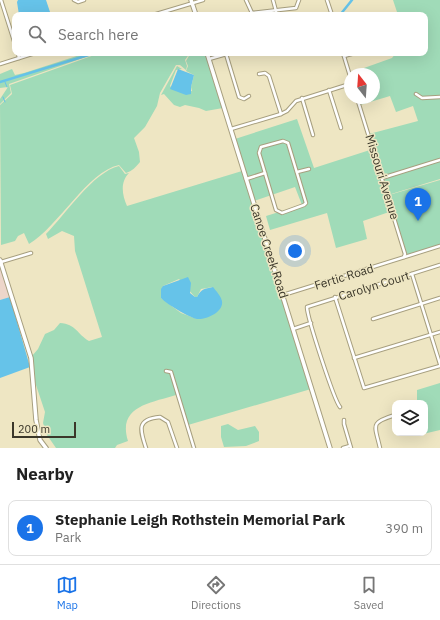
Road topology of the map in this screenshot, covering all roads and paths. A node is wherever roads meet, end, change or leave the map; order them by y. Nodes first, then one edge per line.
1 (1, 0) edge
2 (74, 0) edge
3 (84, 0) edge
4 (203, 0) edge
5 (246, 0) edge
6 (273, 0) edge
7 (299, 0) edge
8 (327, 0) edge
9 (192, 2) edge
10 (276, 10) junction
11 (162, 12) edge
12 (195, 12) edge
13 (252, 12) edge
14 (260, 12) edge
15 (331, 12) edge
16 (12, 35) edge
17 (25, 56) edge
18 (208, 56) edge
19 (219, 56) edge
20 (227, 56) edge
21 (344, 56) edge
22 (19, 58) joint
23 (209, 59) junction
24 (0, 64) edge
25 (348, 68) edge
26 (259, 74) dead end
27 (344, 86) edge
28 (329, 90) junction
29 (416, 94) dead end
30 (249, 96) dead end
31 (440, 97) edge
32 (302, 98) junction
33 (359, 104) edge
34 (281, 114) junction
35 (341, 128) dead end
36 (230, 129) junction
37 (313, 135) dead end
38 (440, 160) edge
39 (310, 169) dead end
40 (297, 172) junction
41 (265, 173) junction
42 (382, 178) junction
43 (246, 179) junction
44 (440, 246) edge
45 (30, 253) dead end
46 (404, 256) junction
47 (0, 261) edge
48 (440, 265) edge
49 (412, 274) junction
50 (283, 295) junction
51 (335, 297) junction
52 (440, 298) edge
53 (420, 304) junction
54 (373, 319) dead end
55 (311, 323) junction
56 (293, 329) junction
57 (440, 332) edge
58 (430, 335) junction
59 (354, 358) junction
60 (440, 365) edge
61 (166, 371) dead end
62 (340, 407) dead end
63 (392, 416) edge
64 (344, 420) dead end
65 (44, 447) edge
66 (351, 447) edge
67 (146, 448) edge
68 (177, 448) edge
69 (194, 448) edge
70 (330, 448) edge
71 (343, 448) edge
72 (380, 448) edge

1 - 16 street
2 - 3 street
4 - 9 street
5 - 13 street
6 - 10 street
7 - 10 street
8 - 15 street
9 - 11 street
9 - 12 main road
10 - 14 street
17 - 22 street
18 - 23 main road, Canoe Creek Road
19 - 23 street
20 - 30 street
21 - 25 street
22 - 24 street
23 - 36 main road, Canoe Creek Road
26 - 34 street
27 - 28 street
28 - 32 street
28 - 35 street
29 - 31 street
32 - 34 street
32 - 37 street
33 - 42 street, Missouri Avenue
34 - 36 street
36 - 43 main road, Canoe Creek Road
38 - 42 street
39 - 40 street
40 - 41 street
40 - 41 street
41 - 43 street
42 - 46 street, Missouri Avenue
43 - 50 main road, Canoe Creek Road
44 - 46 street, Fertic Road
45 - 47 street
46 - 50 street, Fertic Road
47 - 65 main road
48 - 49 street, Carolyn Court
49 - 51 street, Carolyn Court
49 - 53 street
50 - 56 main road, Canoe Creek Road
51 - 55 street, Carolyn Court
51 - 59 street
52 - 53 street
53 - 54 street
53 - 58 street
55 - 56 street
55 - 62 street
56 - 70 main road, Canoe Creek Road
57 - 58 street
58 - 59 street
58 - 60 street
59 - 60 street
61 - 69 street
63 - 72 street
64 - 66 street
66 - 71 street
67 - 68 street

